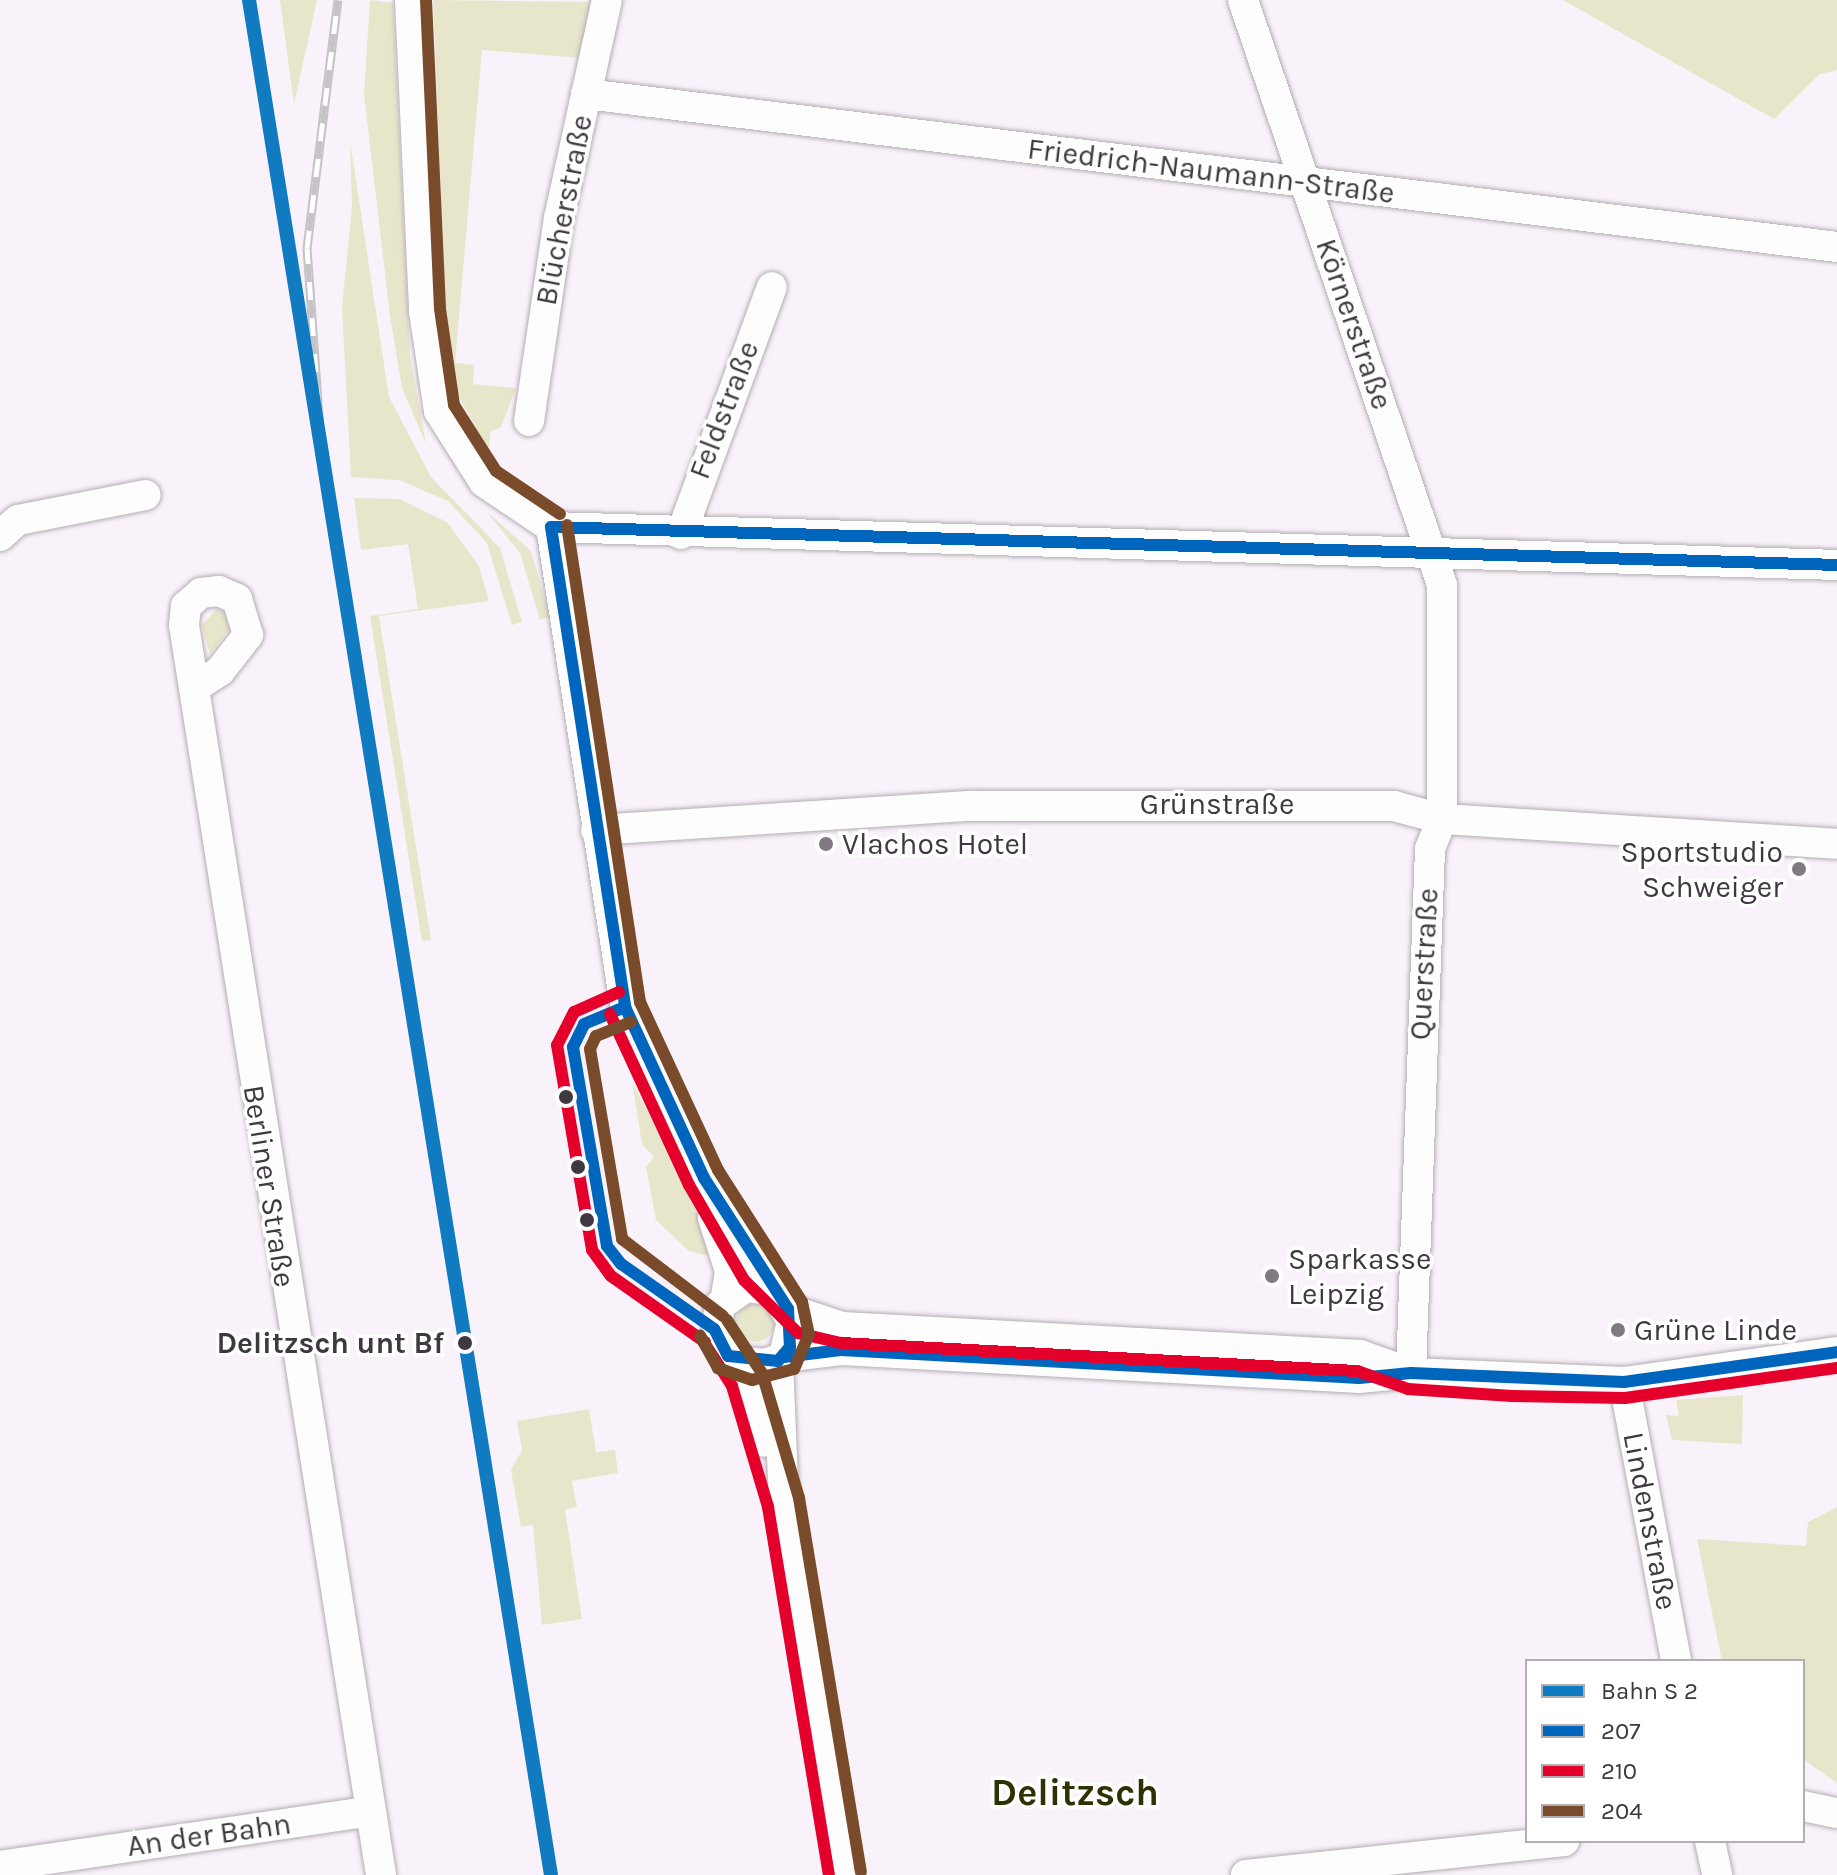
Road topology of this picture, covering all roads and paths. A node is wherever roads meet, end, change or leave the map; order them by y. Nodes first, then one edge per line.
1 (410, 0) edge
2 (607, 0) edge
3 (1243, 0) edge
4 (586, 94) junction
5 (1303, 182) junction
6 (1837, 247) edge
7 (772, 287) dead end
8 (529, 421) dead end
9 (146, 495) dead end
10 (551, 527) junction
11 (681, 534) junction
12 (0, 536) edge
13 (1436, 558) junction
14 (1837, 565) edge
15 (197, 686) dead end
16 (1442, 819) junction
17 (596, 830) junction
18 (1837, 844) edge
19 (704, 1178) junction
20 (726, 1297) junction
21 (780, 1300) junction
22 (1837, 1352) edge
23 (781, 1359) junction
24 (737, 1361) junction
25 (1411, 1373) junction
26 (1624, 1382) junction
27 (784, 1503) junction
28 (1676, 1659) edge
29 (1805, 1806) edge
30 (371, 1811) junction
31 (1837, 1813) edge
32 (1545, 1843) edge
33 (1710, 1843) edge
34 (0, 1866) edge
35 (381, 1875) edge
36 (845, 1875) edge
37 (1246, 1875) edge
38 (1717, 1875) edge

1 - 10 street
2 - 4 street, Blücherstraße
3 - 5 street, Körnerstraße
4 - 5 street, Friedrich-Naumann-Straße
4 - 8 street, Blücherstraße
5 - 6 street, Friedrich-Naumann-Straße
5 - 13 street, Körnerstraße
7 - 11 street, Feldstraße
9 - 12 street
10 - 11 street
10 - 17 street
11 - 13 street
13 - 14 street
13 - 16 street, Querstraße
15 - 30 street, Berliner Straße
16 - 17 street, Grünstraße
16 - 18 street, Grünstraße
16 - 25 street, Querstraße
17 - 19 street
19 - 20 street
19 - 21 street
20 - 21 street
20 - 24 street
21 - 23 street
21 - 25 street
22 - 26 street
23 - 24 street
23 - 25 street
23 - 27 street
24 - 27 street
25 - 26 street
26 - 28 street, Lindenstraße
27 - 36 street
29 - 31 street
30 - 34 street, An der Bahn
30 - 35 street, Berliner Straße
32 - 37 street
33 - 38 street

